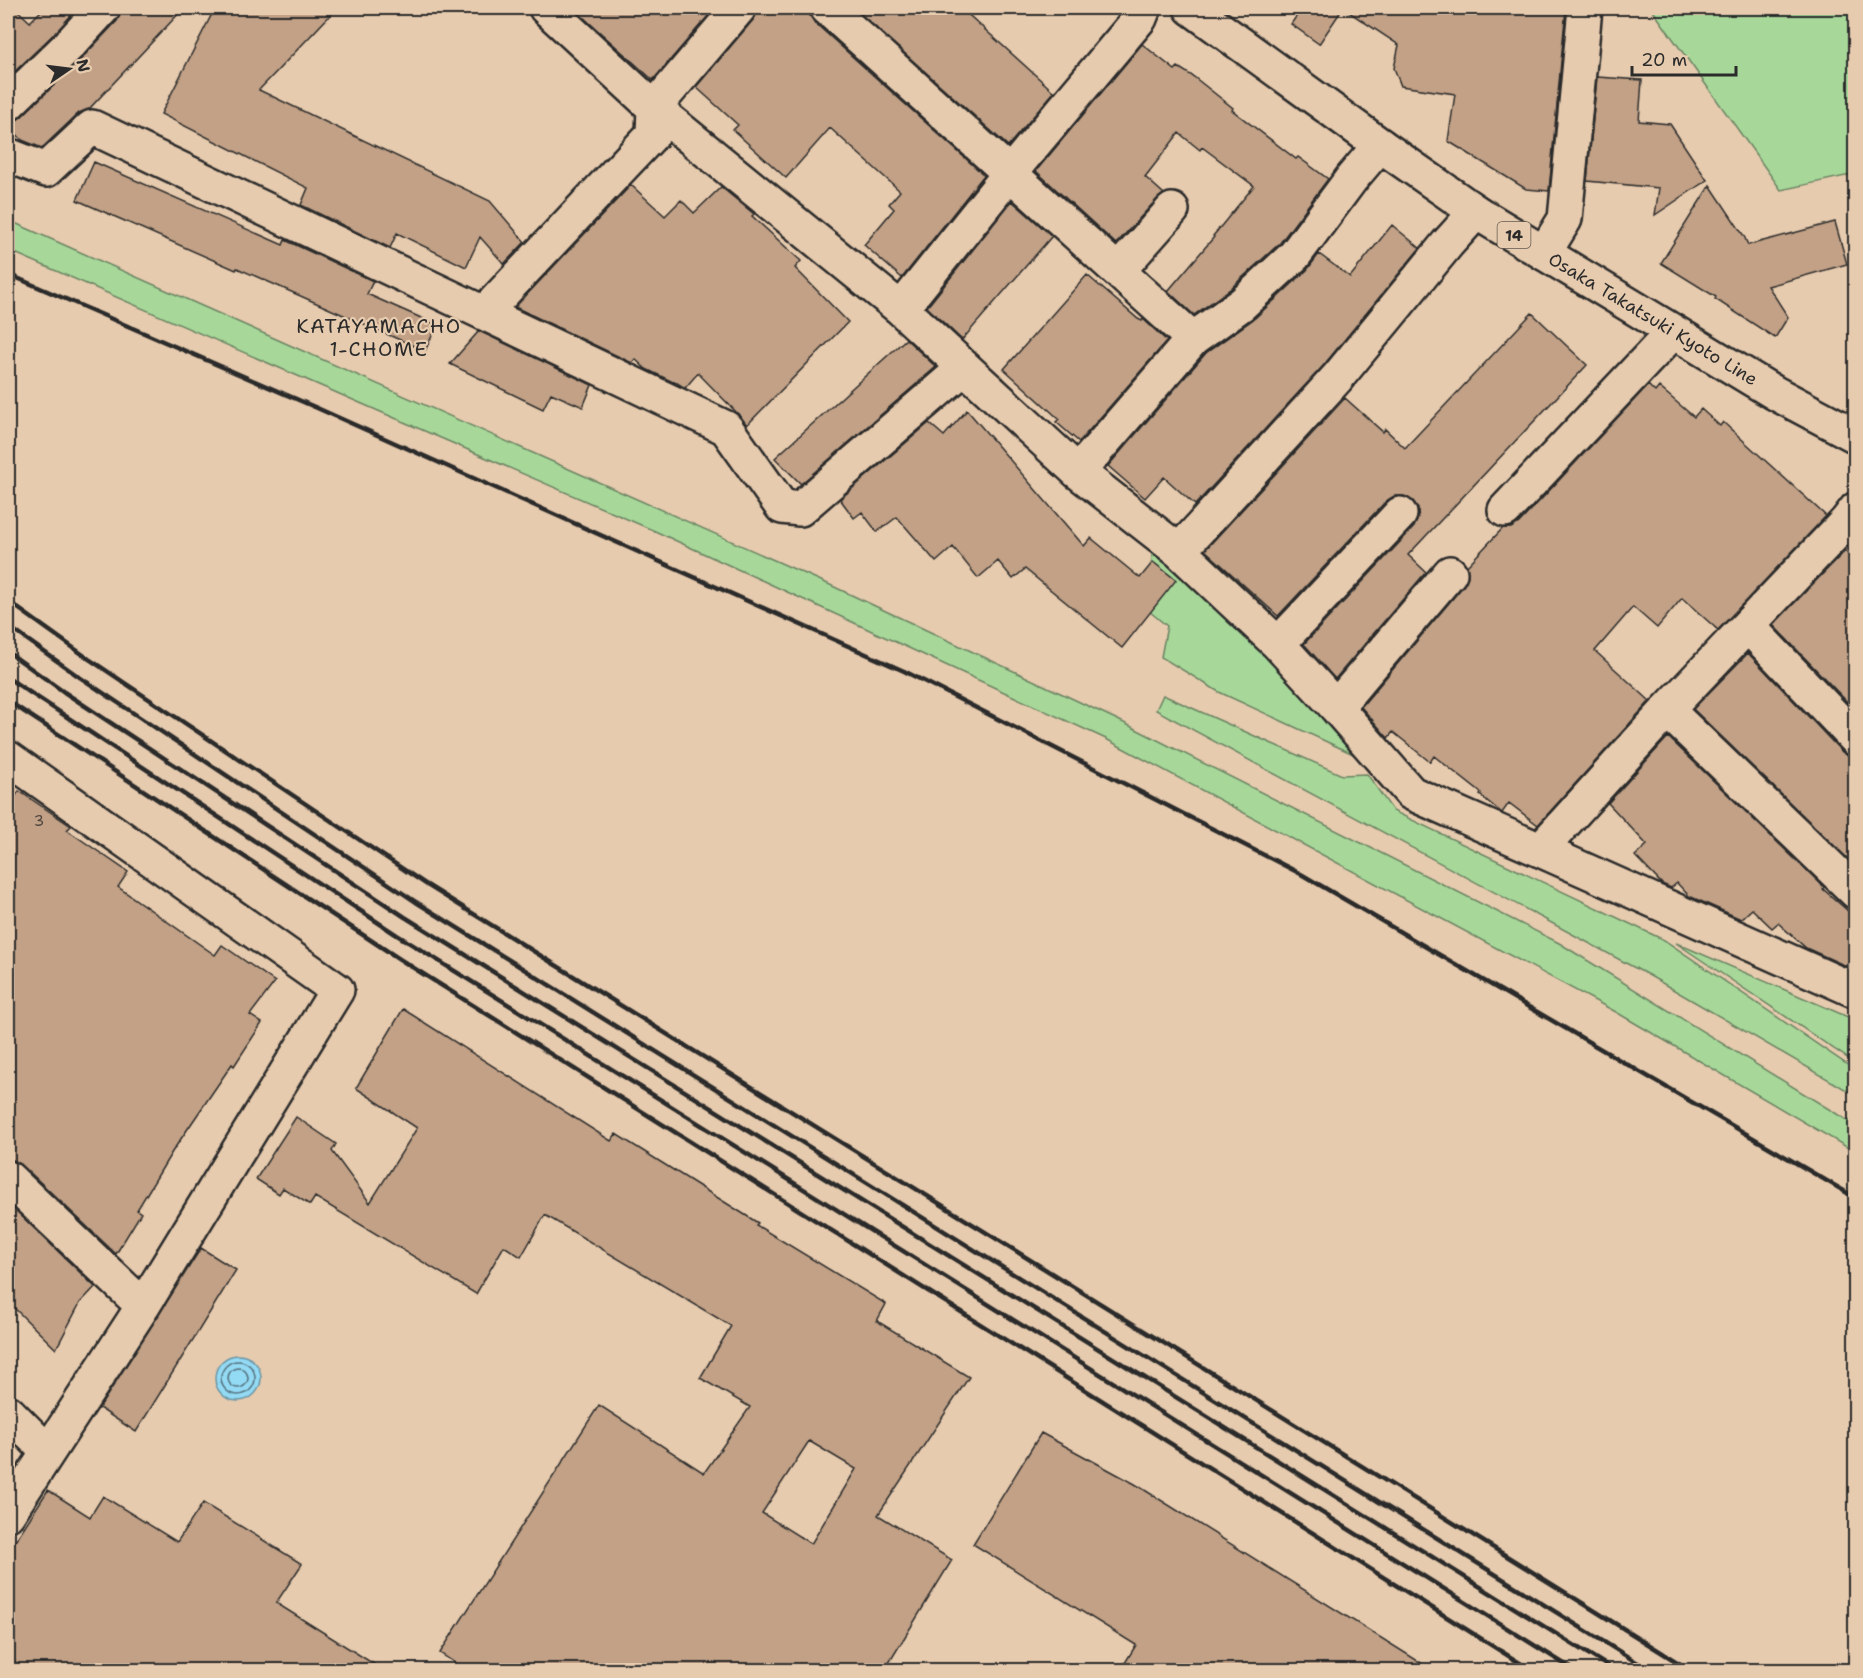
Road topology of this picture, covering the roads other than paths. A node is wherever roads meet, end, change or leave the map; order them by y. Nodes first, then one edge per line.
1 (103, 8) edge
2 (546, 8) edge
3 (739, 8) edge
4 (827, 8) edge
5 (1144, 8) edge
6 (1191, 8) edge
7 (1585, 8) edge
8 (8, 104) edge
9 (654, 108) junction
10 (1380, 145) junction
11 (8, 155) edge
12 (1010, 173) junction
13 (1172, 210) dead end
14 (1476, 212) junction
15 (1544, 253) junction
16 (1118, 271) junction
17 (901, 309) junction
18 (484, 312) junction
19 (1673, 332) junction
20 (1193, 339) junction
21 (964, 368) junction
22 (1856, 436) edge
23 (1078, 472) junction
24 (1505, 510) dead end
25 (1400, 513) dead end
26 (1852, 521) edge
27 (1179, 551) junction
28 (1450, 573) dead end
29 (1748, 626) junction
30 (1278, 644) junction
31 (1336, 707) junction
32 (1667, 710) junction
33 (1856, 739) edge
34 (8, 758) edge
35 (1540, 850) junction
36 (1856, 892) edge
37 (1856, 992) edge
38 (8, 1178) edge
39 (143, 1306) junction
40 (8, 1412) edge
41 (48, 1452) junction
42 (8, 1514) edge

1 - 8 street
2 - 9 street
3 - 9 street
4 - 12 street
5 - 12 street
6 - 10 street, Osaka Takatsuki Kyoto Line / 14
7 - 15 street
9 - 17 street
9 - 18 street
10 - 14 street, Osaka Takatsuki Kyoto Line / 14
10 - 20 street
11 - 18 street
12 - 16 street
12 - 17 street
13 - 16 street
14 - 15 street, Osaka Takatsuki Kyoto Line / 14
14 - 27 street
15 - 19 street, Osaka Takatsuki Kyoto Line / 14
16 - 20 street
17 - 21 street
18 - 21 street
19 - 22 street, Osaka Takatsuki Kyoto Line / 14
19 - 24 street
20 - 23 street
21 - 23 street
23 - 27 street
25 - 30 street
26 - 29 street
27 - 30 street
28 - 31 street
29 - 32 street
29 - 33 street
30 - 31 street
31 - 35 street
32 - 35 street
32 - 36 street
34 - 39 street
35 - 37 street
38 - 39 street
39 - 41 street
40 - 41 street
41 - 42 street

